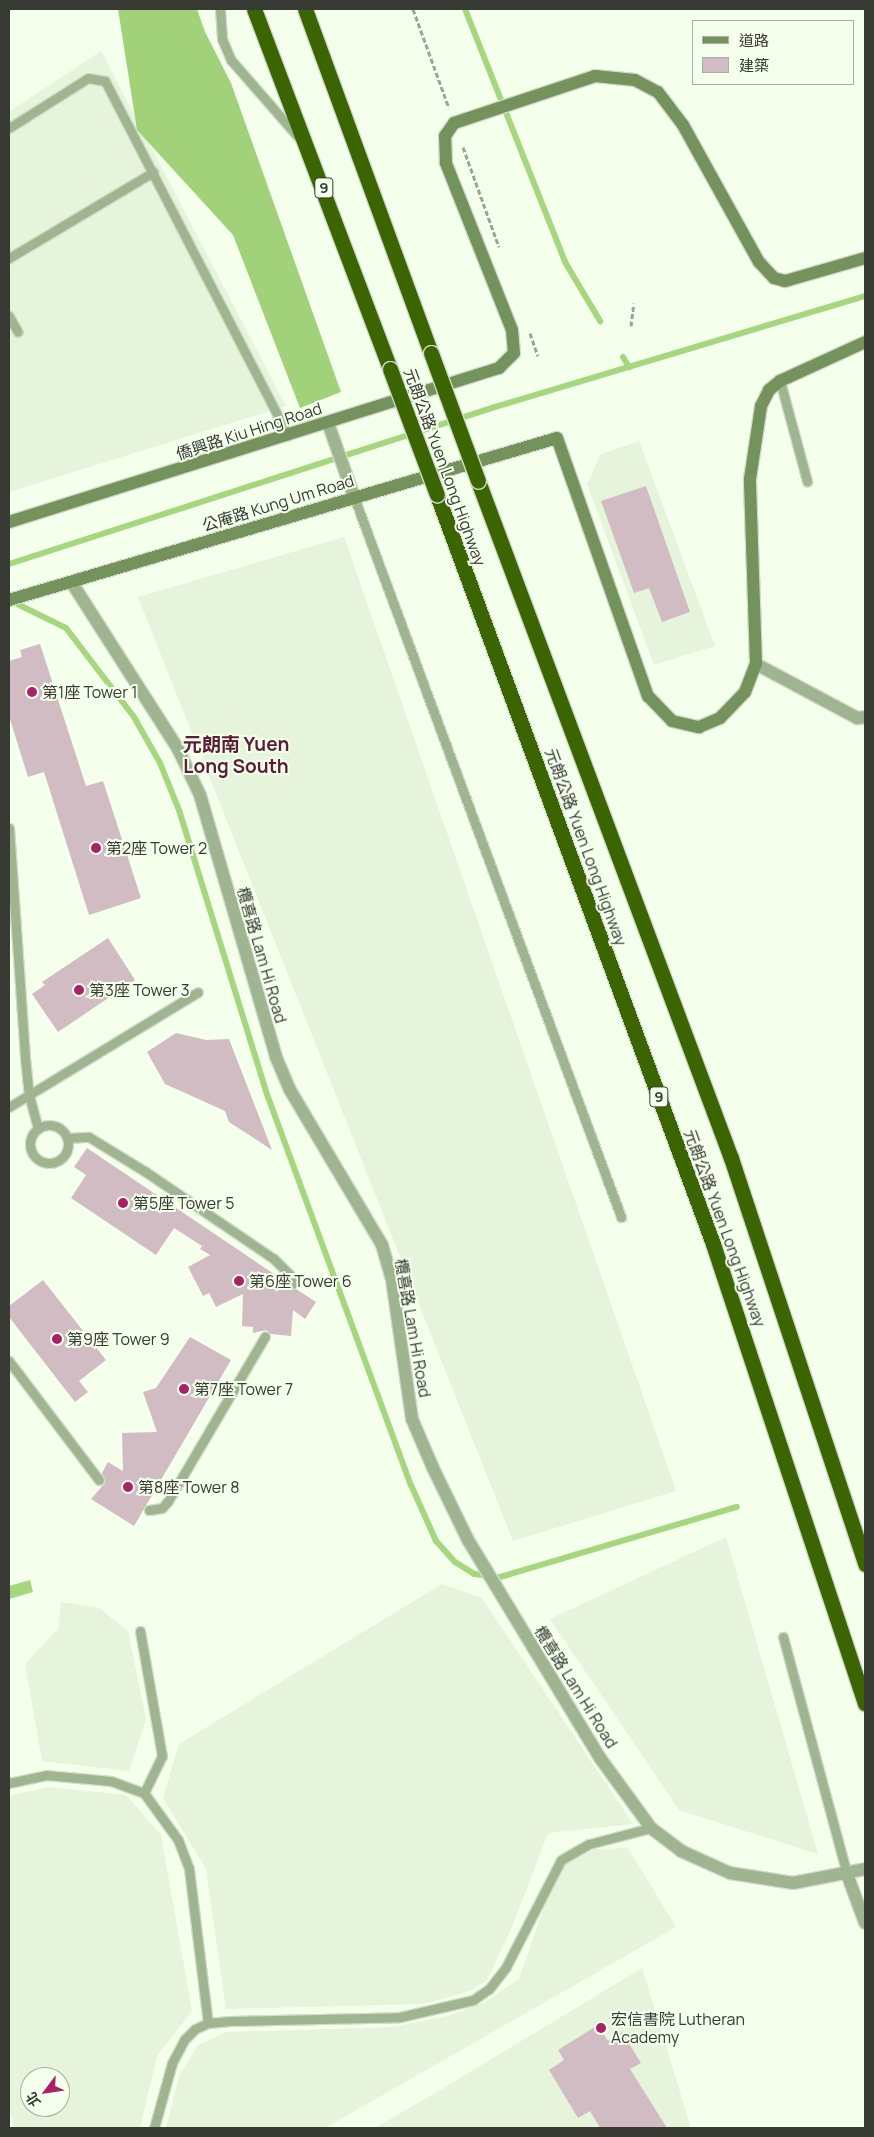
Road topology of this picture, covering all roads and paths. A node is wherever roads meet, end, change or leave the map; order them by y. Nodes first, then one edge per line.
1 (220, 9) edge
2 (254, 9) edge
3 (305, 9) edge
4 (413, 9) edge
5 (454, 123) junction
6 (9, 128) edge
7 (311, 151) junction
8 (153, 172) junction
9 (502, 253) dead end
10 (9, 258) edge
11 (865, 258) edge
12 (634, 303) dead end
13 (9, 316) edge
14 (631, 326) dead end
15 (528, 328) dead end
16 (18, 332) dead end
17 (865, 342) edge
18 (538, 356) dead end
19 (780, 381) junction
20 (328, 423) junction
21 (288, 435) junction
22 (807, 481) dead end
23 (354, 497) junction
24 (9, 522) edge
25 (72, 583) junction
26 (9, 600) edge
27 (756, 664) junction
28 (865, 717) edge
29 (9, 828) edge
30 (198, 992) dead end
31 (29, 1095) junction
32 (9, 1107) edge
33 (38, 1128) junction
34 (67, 1138) junction
35 (621, 1217) dead end
36 (294, 1284) dead end
37 (265, 1336) dead end
38 (9, 1361) edge
39 (99, 1480) dead end
40 (150, 1510) dead end
41 (865, 1564) edge
42 (140, 1631) dead end
43 (783, 1637) dead end
44 (865, 1704) edge
45 (9, 1784) edge
46 (144, 1793) junction
47 (651, 1828) junction
48 (865, 1869) edge
49 (848, 1874) junction
50 (865, 1923) edge
51 (208, 2023) junction
52 (154, 2128) edge

1 - 7 lane
2 - 7 highway, 元朗公路 Yuen Long Highway / 9
3 - 41 highway, 元朗公路 Yuen Long Highway, bridge
4 - 5 path
5 - 9 path
5 - 11 street
5 - 20 street, 僑興路 Kiu Hing Road
6 - 8 lane
7 - 44 highway, 元朗公路 Yuen Long Highway / 9, bridge
8 - 10 lane
8 - 21 lane
12 - 14 path
13 - 16 lane
15 - 18 path
17 - 19 street
19 - 22 lane
19 - 27 street
20 - 21 street, 僑興路 Kiu Hing Road
20 - 23 street
21 - 24 street, 僑興路 Kiu Hing Road
23 - 25 street, 公庵路 Kung Um Road
23 - 27 street, 公庵路 Kung Um Road
23 - 35 lane
25 - 26 street, 公庵路 Kung Um Road
25 - 47 street, 欖喜路 Lam Hi Road
27 - 28 street
29 - 31 lane
30 - 31 lane
31 - 32 lane
31 - 33 lane
33 - 34 lane
33 - 34 lane
34 - 36 lane
37 - 40 lane
38 - 39 lane
42 - 46 lane
43 - 49 lane
45 - 46 lane
46 - 51 lane
47 - 49 street, 欖喜路 Lam Hi Road
47 - 51 lane
48 - 49 street, 欖喜路 Lam Hi Road
49 - 50 street
51 - 52 lane

